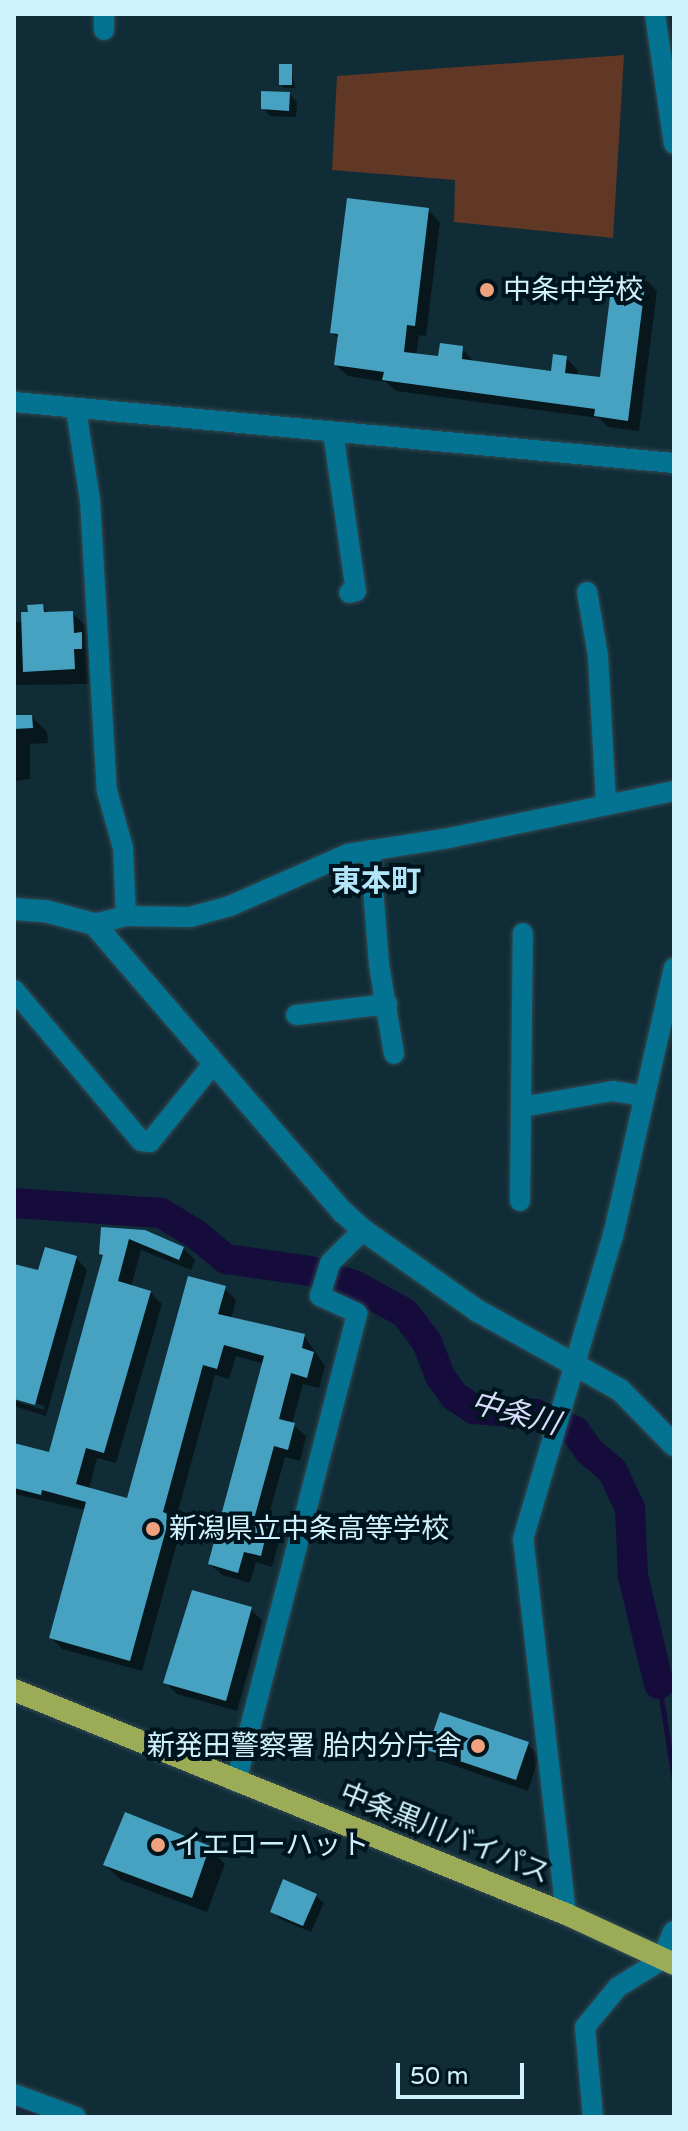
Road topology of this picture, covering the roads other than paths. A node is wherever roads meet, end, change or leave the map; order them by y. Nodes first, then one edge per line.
1 (650, 16) edge
2 (674, 144) edge
3 (14, 402) edge
4 (76, 409) junction
5 (333, 432) junction
6 (674, 463) edge
7 (587, 592) dead end
8 (349, 593) dead end
9 (674, 791) edge
10 (606, 805) junction
11 (370, 850) junction
12 (14, 909) edge
13 (126, 916) junction
14 (94, 924) junction
15 (523, 933) dead end
16 (674, 968) edge
17 (14, 990) edge
18 (387, 1004) junction
19 (296, 1015) dead end
20 (394, 1054) dead end
21 (214, 1063) junction
22 (645, 1096) junction
23 (522, 1107) junction
24 (520, 1201) dead end
25 (363, 1230) junction
26 (573, 1362) junction
27 (674, 1445) edge
28 (14, 1690) edge
29 (236, 1782) junction
30 (566, 1914) junction
31 (674, 1932) edge
32 (668, 1961) edge
33 (14, 2094) edge
34 (76, 2117) edge
35 (593, 2117) edge

1 - 2 street
3 - 4 street
4 - 5 street
4 - 13 street
5 - 6 street
5 - 8 street
7 - 10 street
9 - 10 street
10 - 11 street
11 - 13 street
11 - 18 street
12 - 14 street
13 - 14 street
14 - 21 street
15 - 23 street
16 - 22 street
17 - 21 street
18 - 19 street
18 - 20 street
21 - 25 street
22 - 23 street
22 - 26 street
23 - 24 street
25 - 26 street
25 - 29 street
26 - 27 street
26 - 30 street
28 - 29 highway, 中条黒川バイパス
29 - 30 highway, 中条黒川バイパス
30 - 32 highway, 中条黒川バイパス
31 - 32 street
32 - 35 street
33 - 34 street

